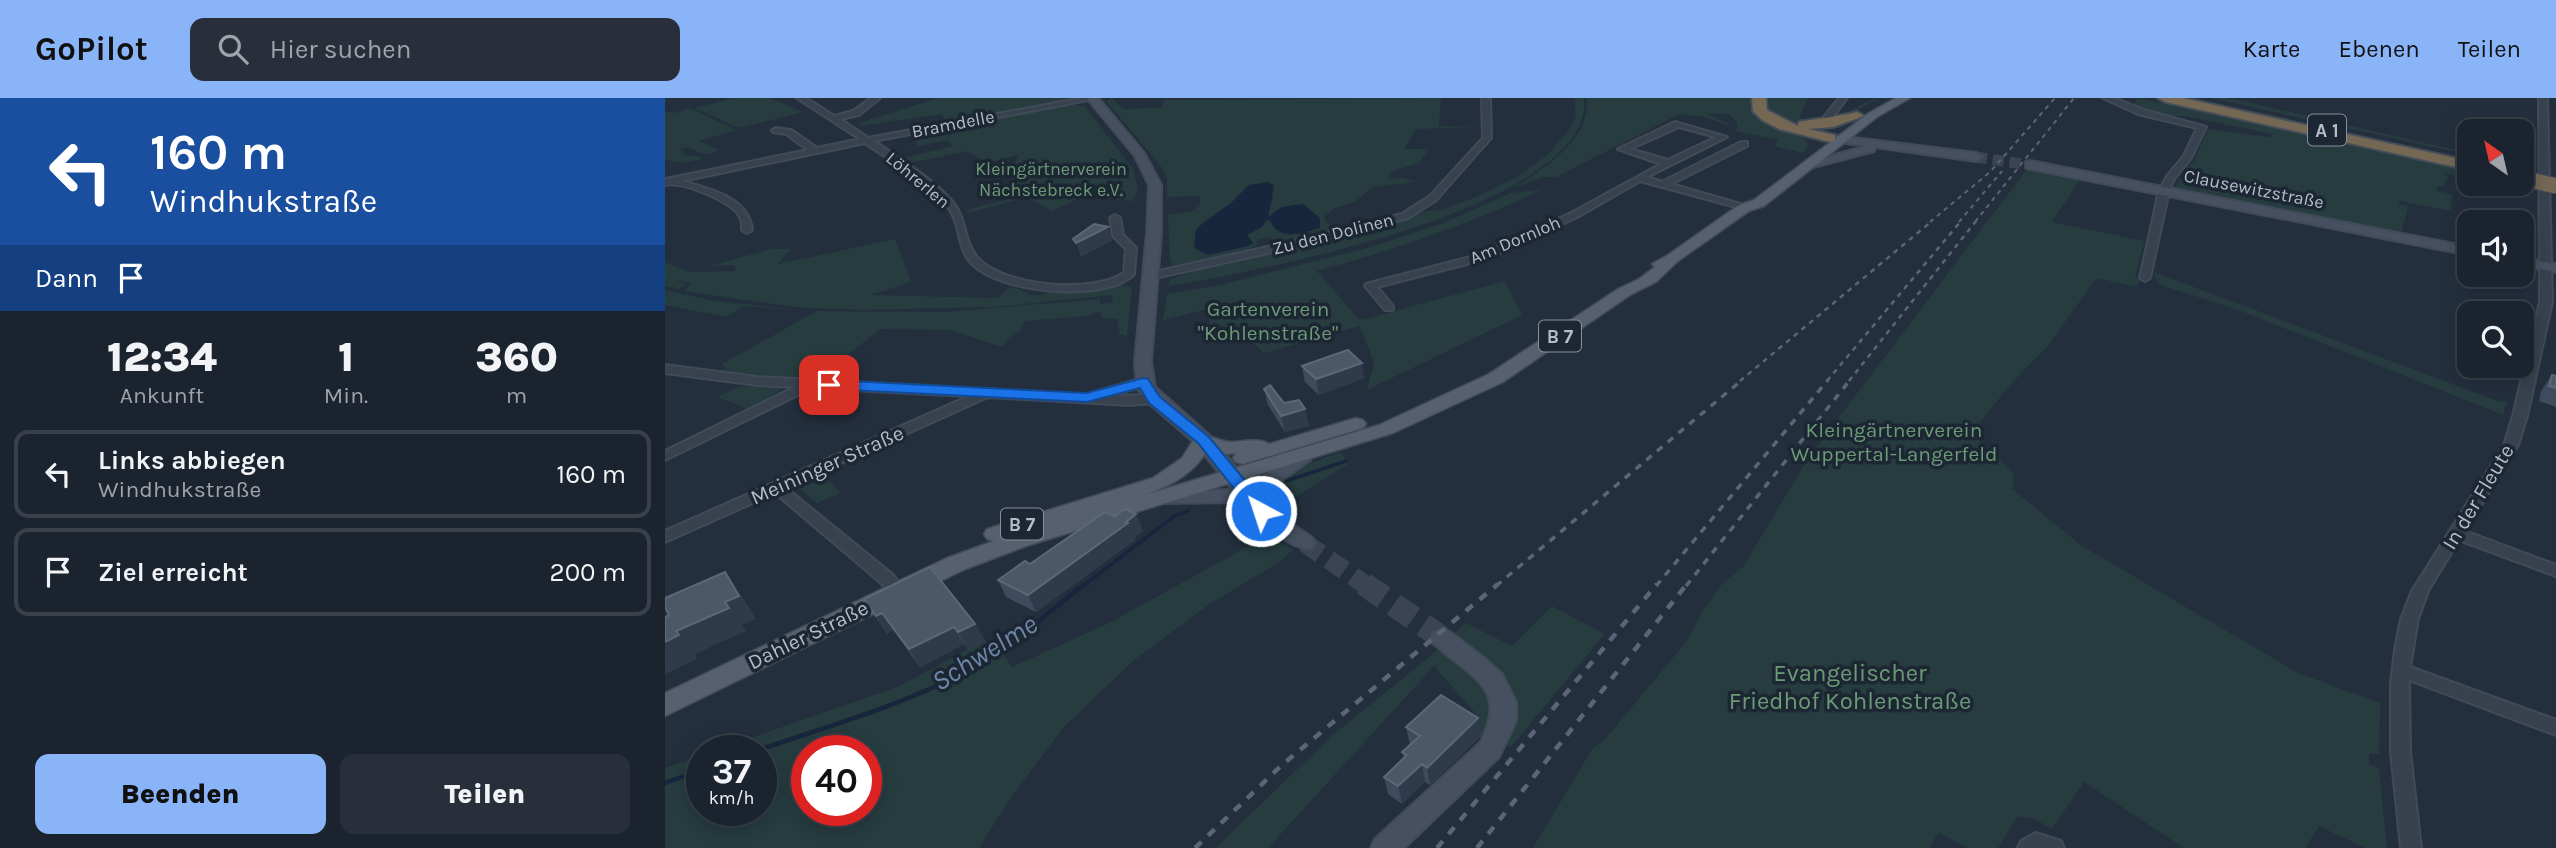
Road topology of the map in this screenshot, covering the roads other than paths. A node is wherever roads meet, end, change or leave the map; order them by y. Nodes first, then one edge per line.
1 (801, 98) edge
2 (876, 98) edge
3 (1073, 98) edge
4 (1093, 98) edge
5 (1486, 98) edge
6 (1759, 98) edge
7 (1843, 98) edge
8 (1889, 98) edge
9 (1904, 98) edge
10 (2107, 98) edge
11 (2185, 98) edge
12 (2201, 98) edge
13 (2543, 98) edge
14 (2157, 99) edge
15 (1061, 103) junction
16 (1051, 106) junction
17 (1857, 116) junction
18 (1828, 117) dead end
19 (834, 118) junction
20 (1792, 126) junction
21 (776, 131) dead end
22 (1838, 137) junction
23 (870, 140) junction
24 (1744, 144) dead end
25 (1887, 145) junction
26 (815, 151) junction
27 (1976, 157) tunnel mouth
28 (1812, 159) junction
29 (2457, 159) edge
30 (2457, 159) edge
31 (2457, 160) edge
32 (1668, 163) junction
33 (2030, 165) tunnel mouth
34 (2534, 175) edge
35 (1639, 178) junction
36 (2534, 180) edge
37 (2556, 180) edge
38 (668, 181) edge
39 (1663, 185) junction
40 (2556, 186) edge
41 (2164, 191) junction
42 (1744, 208) junction
43 (1115, 218) dead end
44 (747, 230) dead end
45 (2457, 249) edge
46 (2550, 267) edge
47 (2145, 278) dead end
48 (1150, 279) junction
49 (1389, 308) dead end
50 (665, 369) edge
51 (810, 384) junction
52 (1148, 390) junction
53 (989, 392) junction
54 (1087, 397) junction
55 (1203, 440) junction
56 (1293, 451) junction
57 (665, 456) edge
58 (1227, 470) junction
59 (776, 487) junction
60 (1160, 490) junction
61 (1255, 504) junction
62 (2457, 534) junction
63 (665, 537) edge
64 (1305, 543) tunnel mouth
65 (2556, 571) edge
66 (894, 586) junction
67 (1442, 638) tunnel mouth
68 (2403, 671) junction
69 (665, 690) edge
70 (665, 705) edge
71 (2556, 727) edge
72 (1385, 848) edge
73 (2411, 848) edge

1 - 19 street, Löhrerlen
2 - 19 street
3 - 15 street, Bramdelle
4 - 15 street, Bramdelle
4 - 16 street, Bramdelle
4 - 48 street
5 - 48 street, Zu den Dolinen
6 - 20 highway
7 - 18 street
8 - 17 main road
9 - 22 main road
10 - 41 street
11 - 29 highway, A 1
12 - 30 highway
13 - 46 street, In der Fleute
14 - 31 highway, A 1
15 - 16 street, Bramdelle
16 - 23 street, Bramdelle
17 - 20 highway
17 - 22 main road
19 - 23 street, Löhrerlen
20 - 22 highway
20 - 28 highway
21 - 26 street
22 - 25 street
22 - 28 main road, B 7
23 - 26 street, Bramdelle
23 - 43 street, Löhrerlen
24 - 39 street
25 - 27 street
25 - 28 street
26 - 38 street, Bramdelle
28 - 42 main road, B 7
32 - 32 street
32 - 35 street
33 - 41 street, Clausewitzstraße
34 - 37 highway
35 - 39 street
35 - 49 street, Am Dornloh
36 - 40 highway, bridge
38 - 44 street
39 - 42 street
41 - 45 street, Clausewitzstraße
41 - 47 street
42 - 56 main road, B 7
46 - 62 street, In der Fleute
48 - 52 street
50 - 51 street
51 - 53 street
51 - 57 street
52 - 54 street
52 - 54 street
52 - 55 street
53 - 54 street
53 - 59 street, Meininger Straße
55 - 56 main road
55 - 58 street
55 - 60 main road
56 - 58 main road, B 7
56 - 61 street
58 - 60 main road, Dahler Straße / B 7
58 - 61 street
59 - 63 street, Meininger Straße
59 - 66 street
60 - 61 street
60 - 66 main road, Dahler Straße / B 7
61 - 64 street
62 - 65 street
62 - 68 street, In der Fleute
66 - 69 main road, Dahler Straße / B 7
66 - 70 main road, Dahler Straße / B 7
67 - 72 street
68 - 71 street
68 - 73 street, In der Fleute

